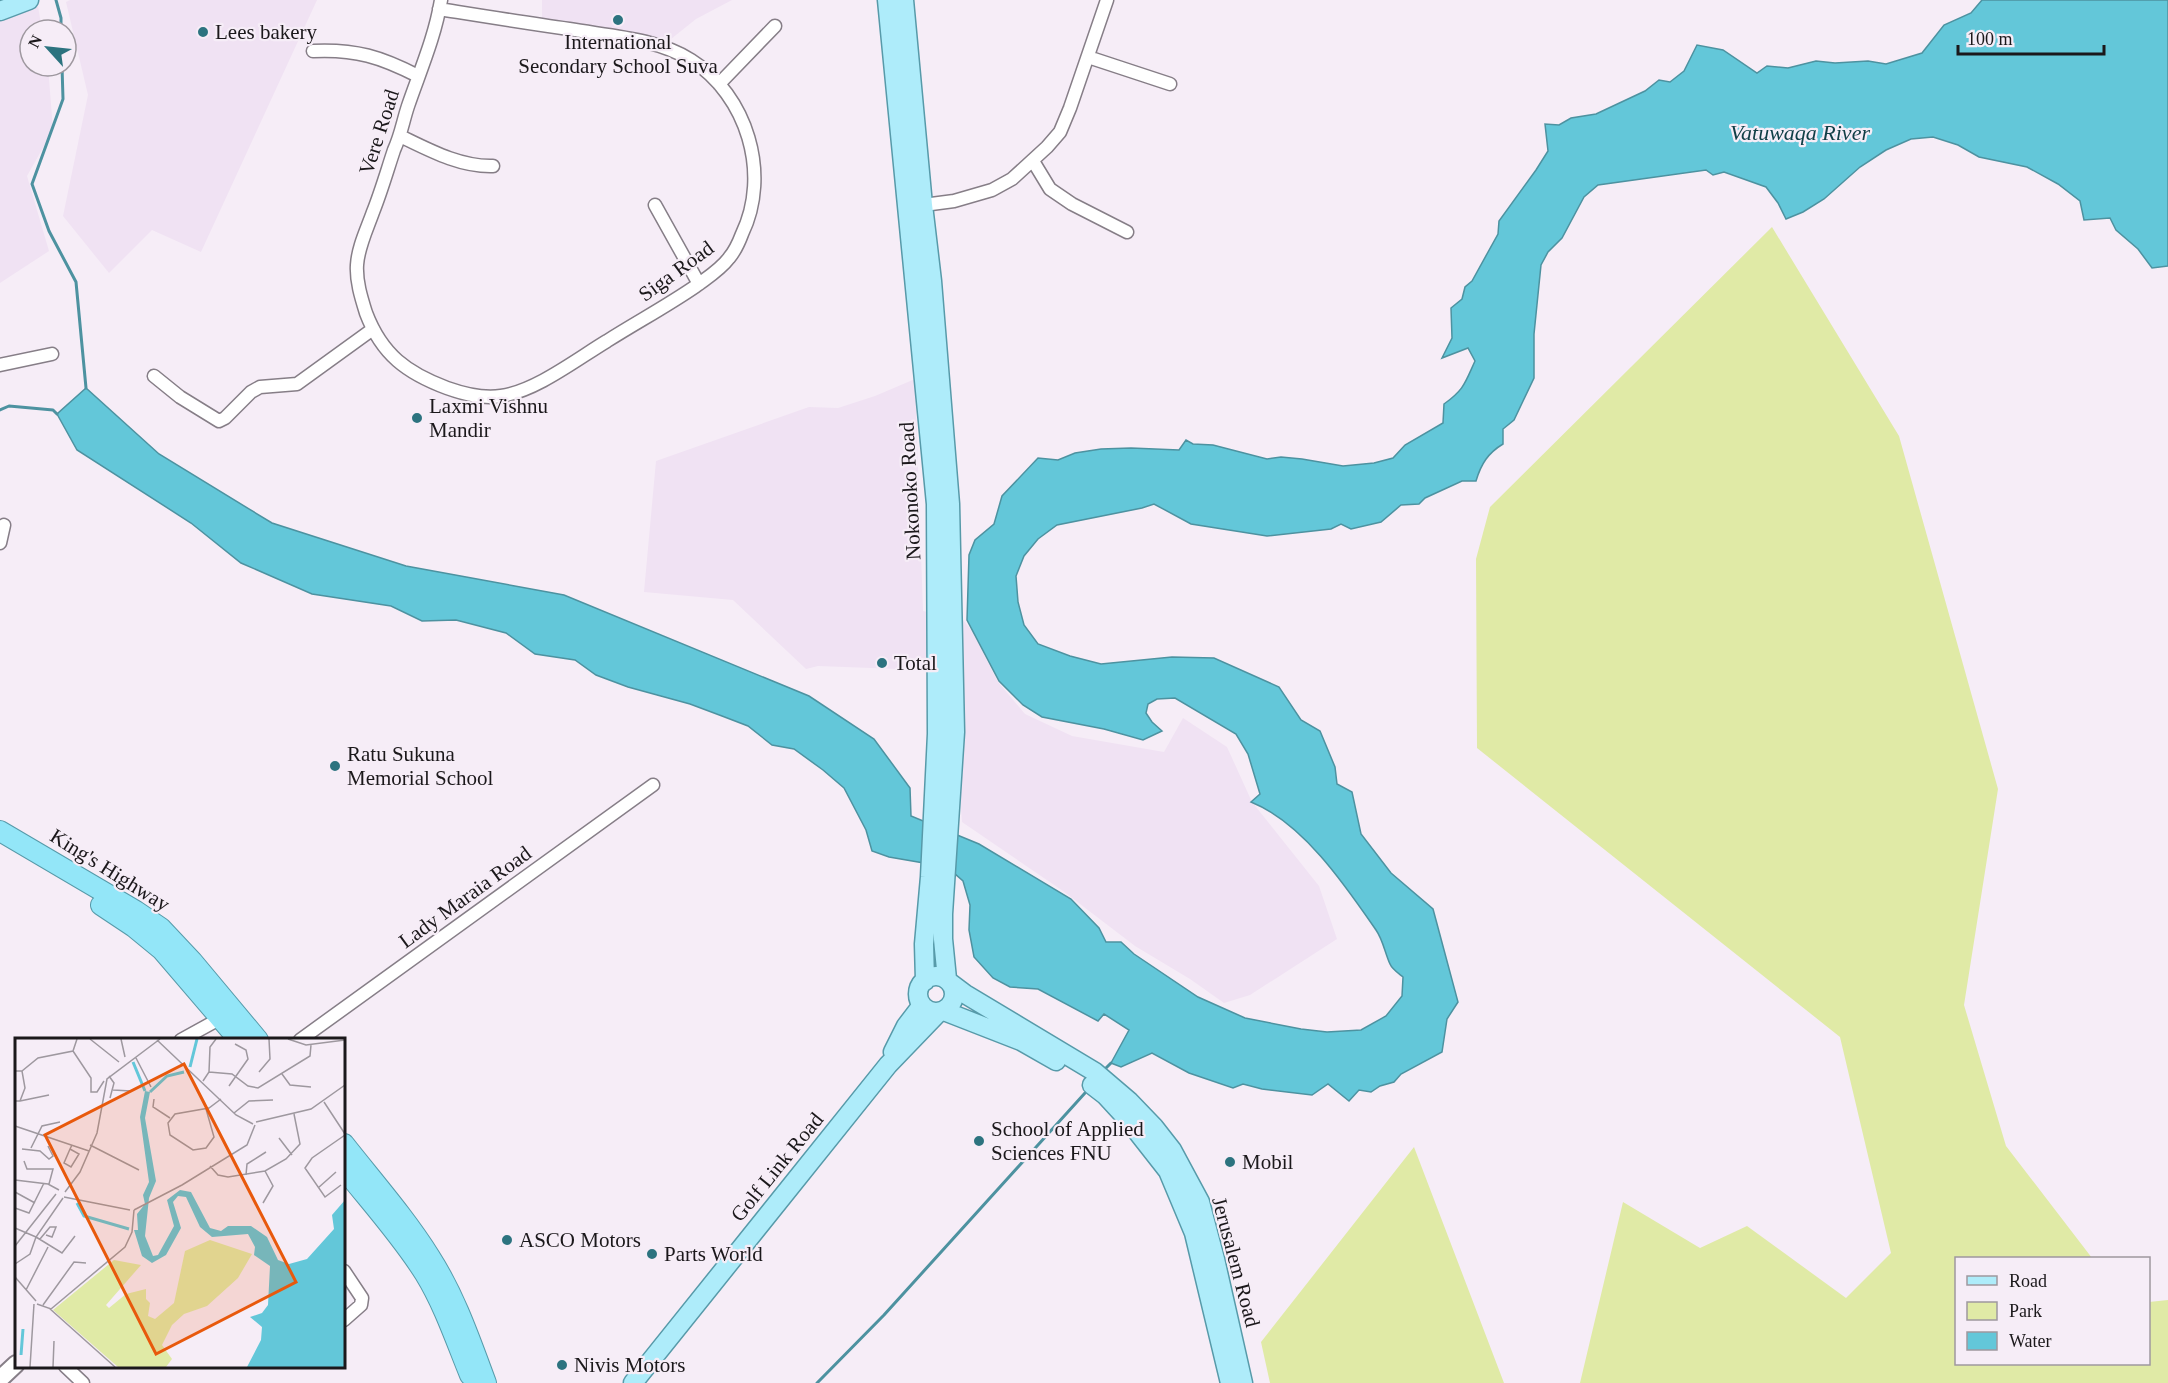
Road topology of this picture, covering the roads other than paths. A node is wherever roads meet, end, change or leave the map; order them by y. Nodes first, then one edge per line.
1 (29, 0) edge
2 (887, 0) edge
3 (904, 0) edge
4 (1107, 0) edge
5 (440, 4) edge
6 (0, 11) edge
7 (775, 26) dead end
8 (313, 51) dead end
9 (1088, 57) junction
10 (418, 76) junction
11 (719, 84) junction
12 (1170, 84) dead end
13 (400, 136) junction
14 (1033, 161) junction
15 (493, 166) dead end
16 (655, 205) dead end
17 (916, 206) junction
18 (1127, 232) dead end
19 (357, 277) joint
20 (699, 284) junction
21 (373, 329) junction
22 (52, 354) dead end
23 (0, 365) edge
24 (154, 376) dead end
25 (4, 525) dead end
26 (0, 543) edge
27 (653, 785) dead end
28 (0, 831) edge
29 (0, 846) edge
30 (938, 877) junction
31 (925, 981) junction
32 (948, 981) junction
33 (922, 1005) junction
34 (941, 1011) junction
35 (221, 1018) junction
36 (185, 1038) edge
37 (236, 1038) edge
38 (256, 1038) edge
39 (303, 1038) edge
40 (888, 1065) junction
41 (345, 1145) edge
42 (345, 1170) edge
43 (345, 1272) edge
44 (345, 1319) edge
45 (15, 1365) edge
46 (67, 1368) edge
47 (0, 1379) edge
48 (83, 1383) edge
49 (474, 1383) edge
50 (486, 1383) edge
51 (633, 1383) edge
52 (1230, 1383) edge
53 (1243, 1383) edge

1 - 6 main road
2 - 17 main road, Nokonoko Road
3 - 17 main road, Nokonoko Road
4 - 9 street
5 - 10 street, Vere Road
5 - 11 street, Siga Road
7 - 11 street
8 - 10 street
9 - 12 street
9 - 14 street
10 - 13 street, Vere Road
11 - 20 street, Siga Road
13 - 15 street
13 - 19 street, Vere Road
14 - 17 street
14 - 18 street
16 - 20 street
17 - 30 main road, Nokonoko Road
19 - 21 street, Siga Road
20 - 21 street, Siga Road
21 - 24 street
22 - 23 street
25 - 26 street
27 - 39 street, Lady Maraia Road
28 - 38 highway, King's Highway
29 - 35 highway, King's Highway
30 - 31 main road, Nokonoko Road
30 - 32 main road, Nokonoko Road
31 - 32 main road
31 - 33 main road
32 - 34 main road
32 - 53 main road, Jerusalem Road
33 - 34 main road
33 - 40 main road, Golf Link Road
34 - 40 main road, Golf Link Road
34 - 52 main road, Jerusalem Road
35 - 36 street
35 - 37 highway, King's Highway
40 - 51 main road, Golf Link Road
41 - 50 highway
42 - 49 highway
43 - 44 street
45 - 47 main road
46 - 48 street

